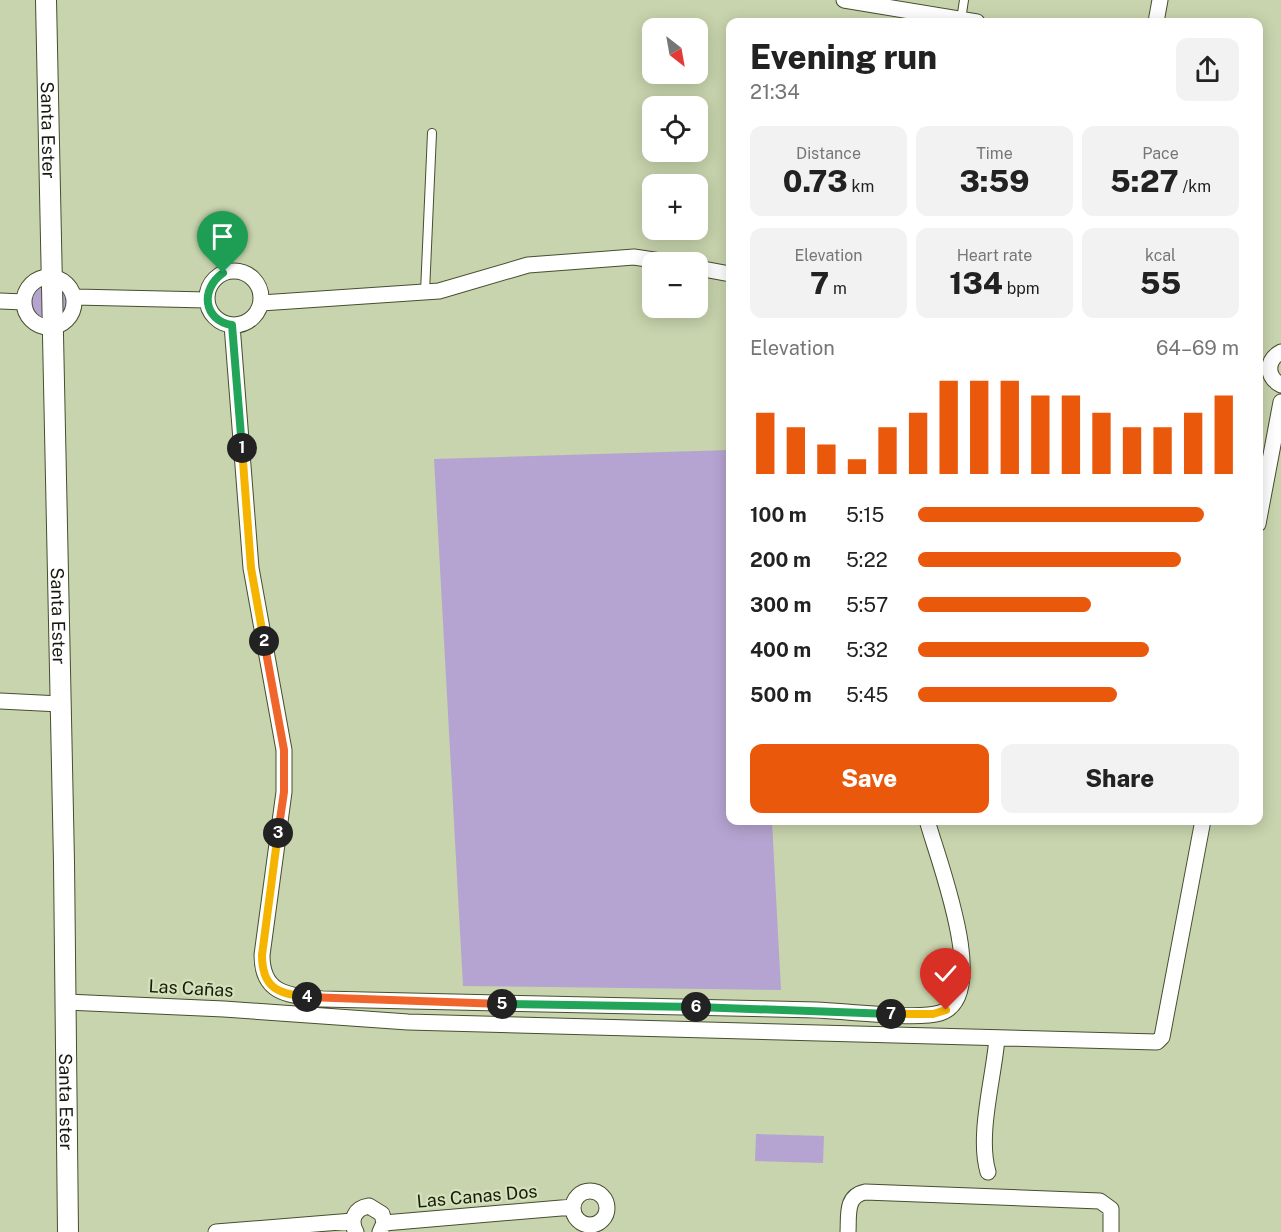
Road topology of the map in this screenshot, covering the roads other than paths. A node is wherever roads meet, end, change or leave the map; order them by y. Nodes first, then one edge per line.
1 (46, 0) edge
2 (844, 0) edge
3 (964, 0) edge
4 (1160, 0) edge
5 (949, 18) edge
6 (961, 18) edge
7 (1157, 18) edge
8 (432, 133) dead end
9 (642, 258) edge
10 (708, 270) edge
11 (726, 273) edge
12 (51, 276) junction
13 (425, 292) junction
14 (75, 297) junction
15 (207, 300) junction
16 (0, 301) edge
17 (24, 302) junction
18 (261, 303) junction
19 (232, 325) junction
20 (52, 327) junction
21 (1281, 352) edge
22 (1281, 385) edge
23 (1281, 402) edge
24 (1263, 497) edge
25 (0, 701) edge
26 (60, 704) junction
27 (929, 825) edge
28 (1202, 825) edge
29 (66, 1002) junction
30 (997, 1038) junction
31 (985, 1196) junction
32 (573, 1207) dead end
33 (354, 1227) edge
34 (382, 1228) edge
35 (68, 1232) edge
36 (216, 1232) edge
37 (848, 1232) edge
38 (1111, 1232) edge

1 - 12 street, Santa Ester
2 - 5 street
3 - 6 lane
4 - 7 street
8 - 13 lane
9 - 13 street
10 - 11 street
12 - 14 street
12 - 17 street
12 - 20 street, Santa Ester
13 - 18 street
14 - 15 street
14 - 20 street
15 - 18 street
15 - 19 street
16 - 17 street
17 - 20 street
18 - 19 street
19 - 27 street
20 - 26 street, Santa Ester
21 - 22 street
23 - 24 street
25 - 26 street
26 - 29 street, Santa Ester
28 - 30 street, Las Cañas
29 - 30 street, Las Cañas
29 - 35 street, Santa Ester
30 - 31 street
31 - 37 street
31 - 38 street
32 - 34 street, Las Canas Dos
33 - 34 street
33 - 36 street

